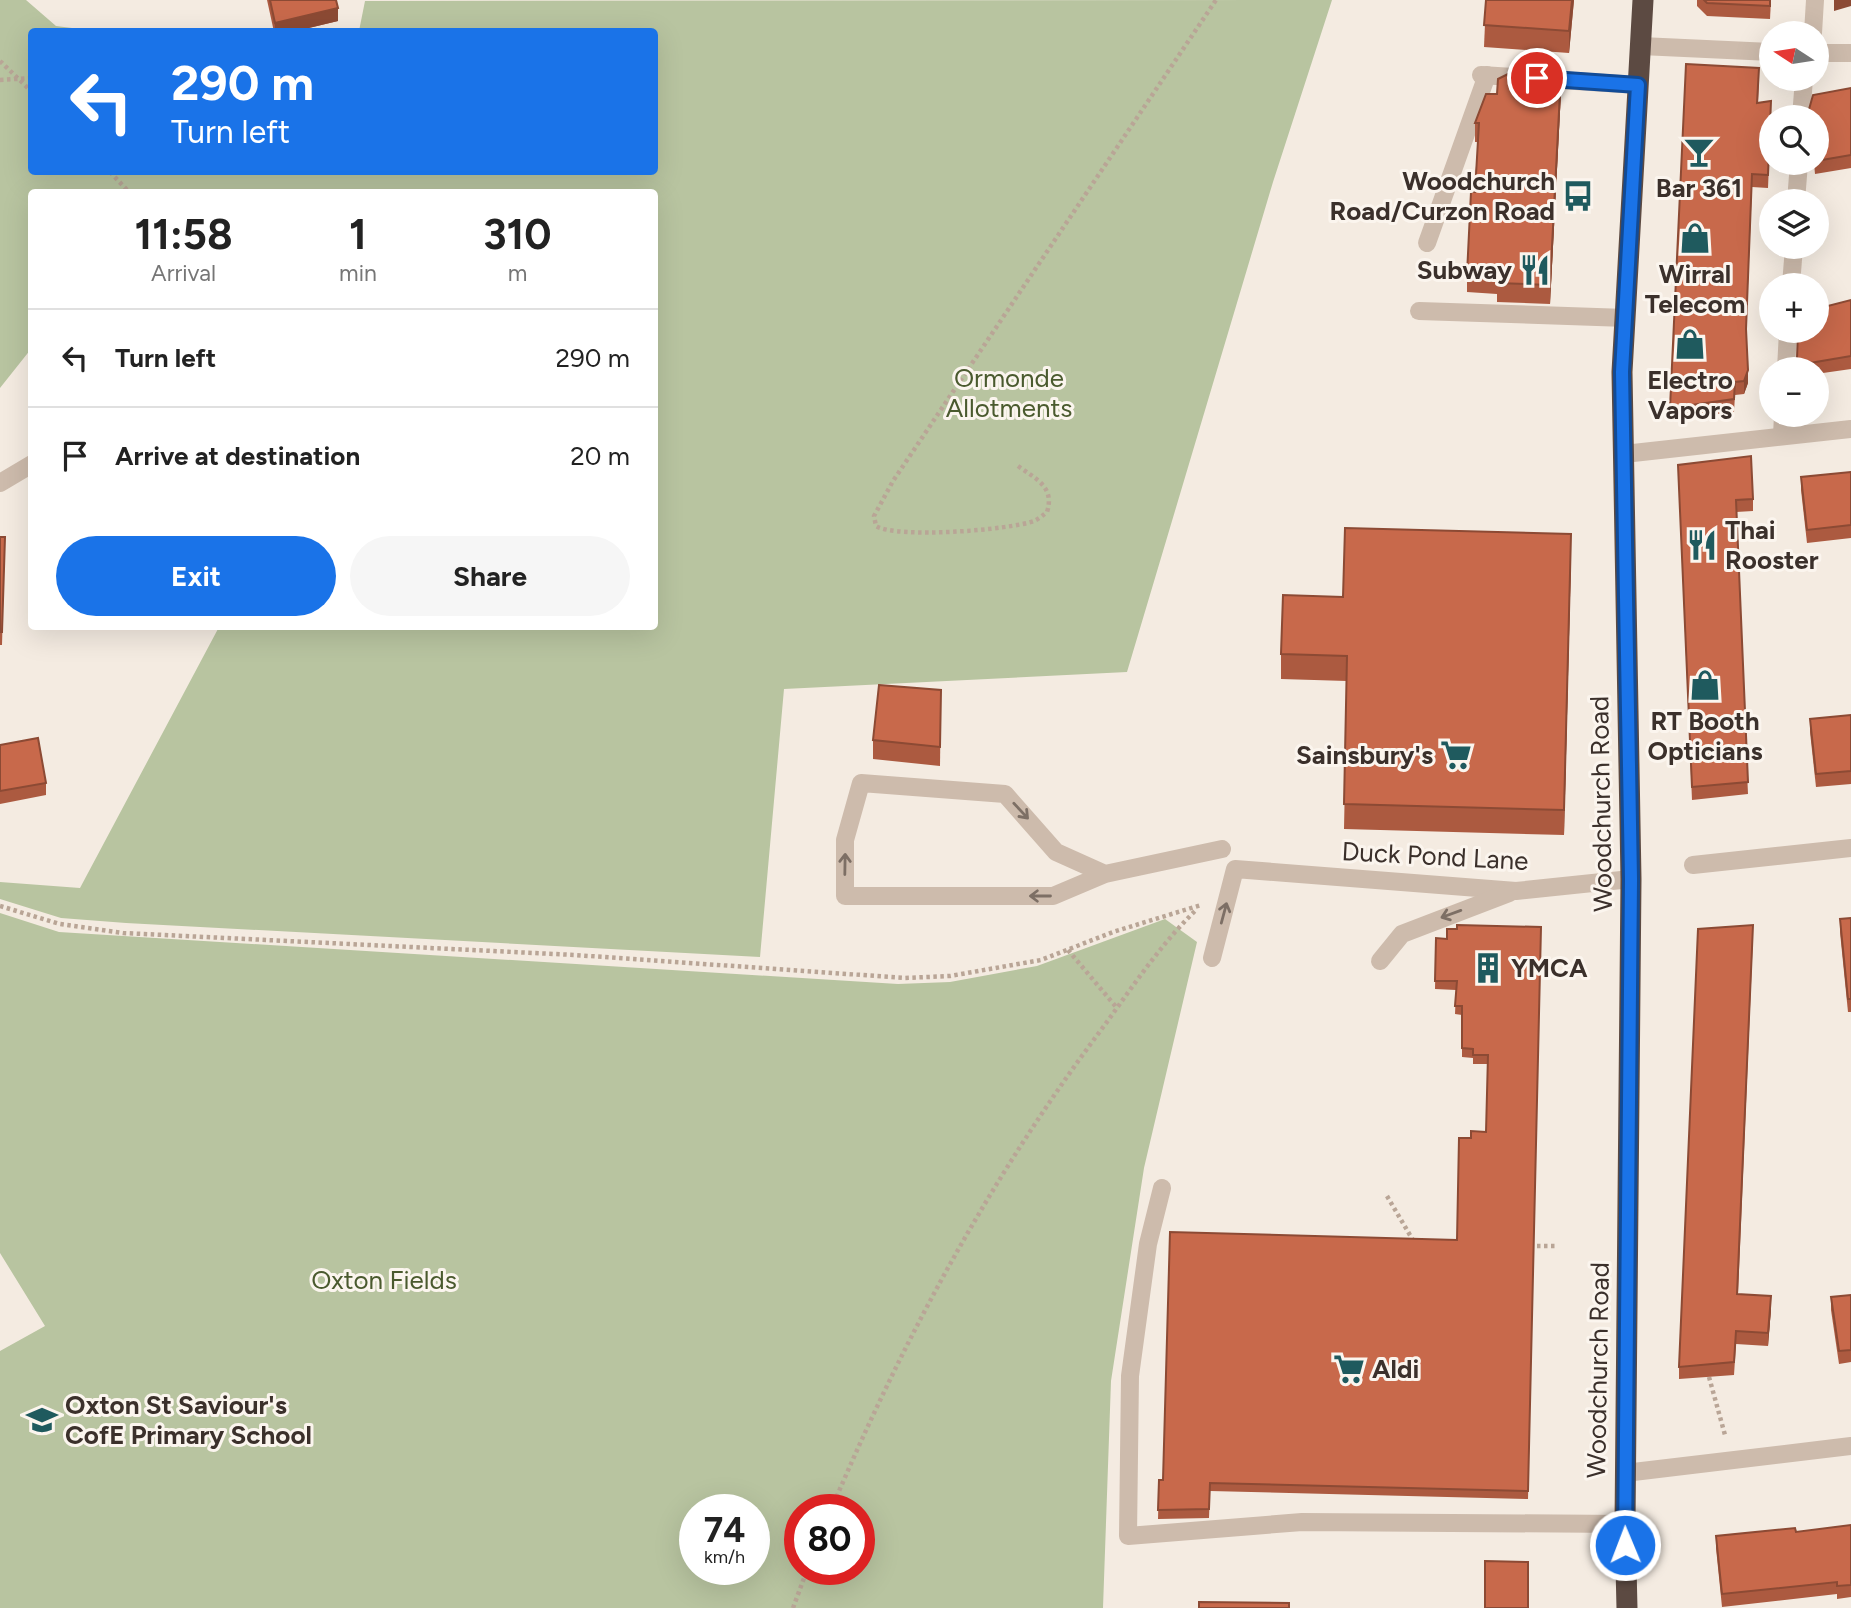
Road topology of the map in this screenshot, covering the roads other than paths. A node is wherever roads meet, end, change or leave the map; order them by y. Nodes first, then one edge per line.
1 (1643, 0) edge
2 (1815, 0) edge
3 (1814, 21) edge
4 (1641, 46) junction
5 (1759, 51) edge
6 (1829, 53) edge
7 (1851, 53) edge
8 (1638, 85) junction
9 (1427, 243) dead end
10 (1419, 311) dead end
11 (1626, 318) junction
12 (1782, 427) edge
13 (1851, 429) edge
14 (1782, 436) junction
15 (1624, 454) junction
16 (28, 466) edge
17 (0, 483) edge
18 (1851, 848) edge
19 (1222, 849) dead end
20 (1693, 865) dead end
21 (1105, 874) junction
22 (1631, 879) junction
23 (1516, 891) junction
24 (1212, 958) dead end
25 (1380, 961) dead end
26 (1162, 1188) dead end
27 (1851, 1446) edge
28 (1625, 1473) junction
29 (1625, 1524) junction
30 (1627, 1608) edge

1 - 4 highway, Woodchurch Road
2 - 3 street
4 - 5 street
4 - 8 highway, Woodchurch Road
6 - 7 street
8 - 9 street
8 - 11 highway, Woodchurch Road
10 - 11 street
11 - 15 highway, Woodchurch Road
12 - 14 street
13 - 14 street
14 - 15 street
15 - 22 highway, Woodchurch Road
16 - 17 street
18 - 20 street
19 - 21 street
21 -> 21 street
22 - 23 street, Duck Pond Lane
22 - 28 highway, Woodchurch Road
24 -> 23 street, Duck Pond Lane
23 -> 25 street
26 - 29 street
27 - 28 street
28 - 29 highway, Woodchurch Road
29 - 30 highway, Woodchurch Road

